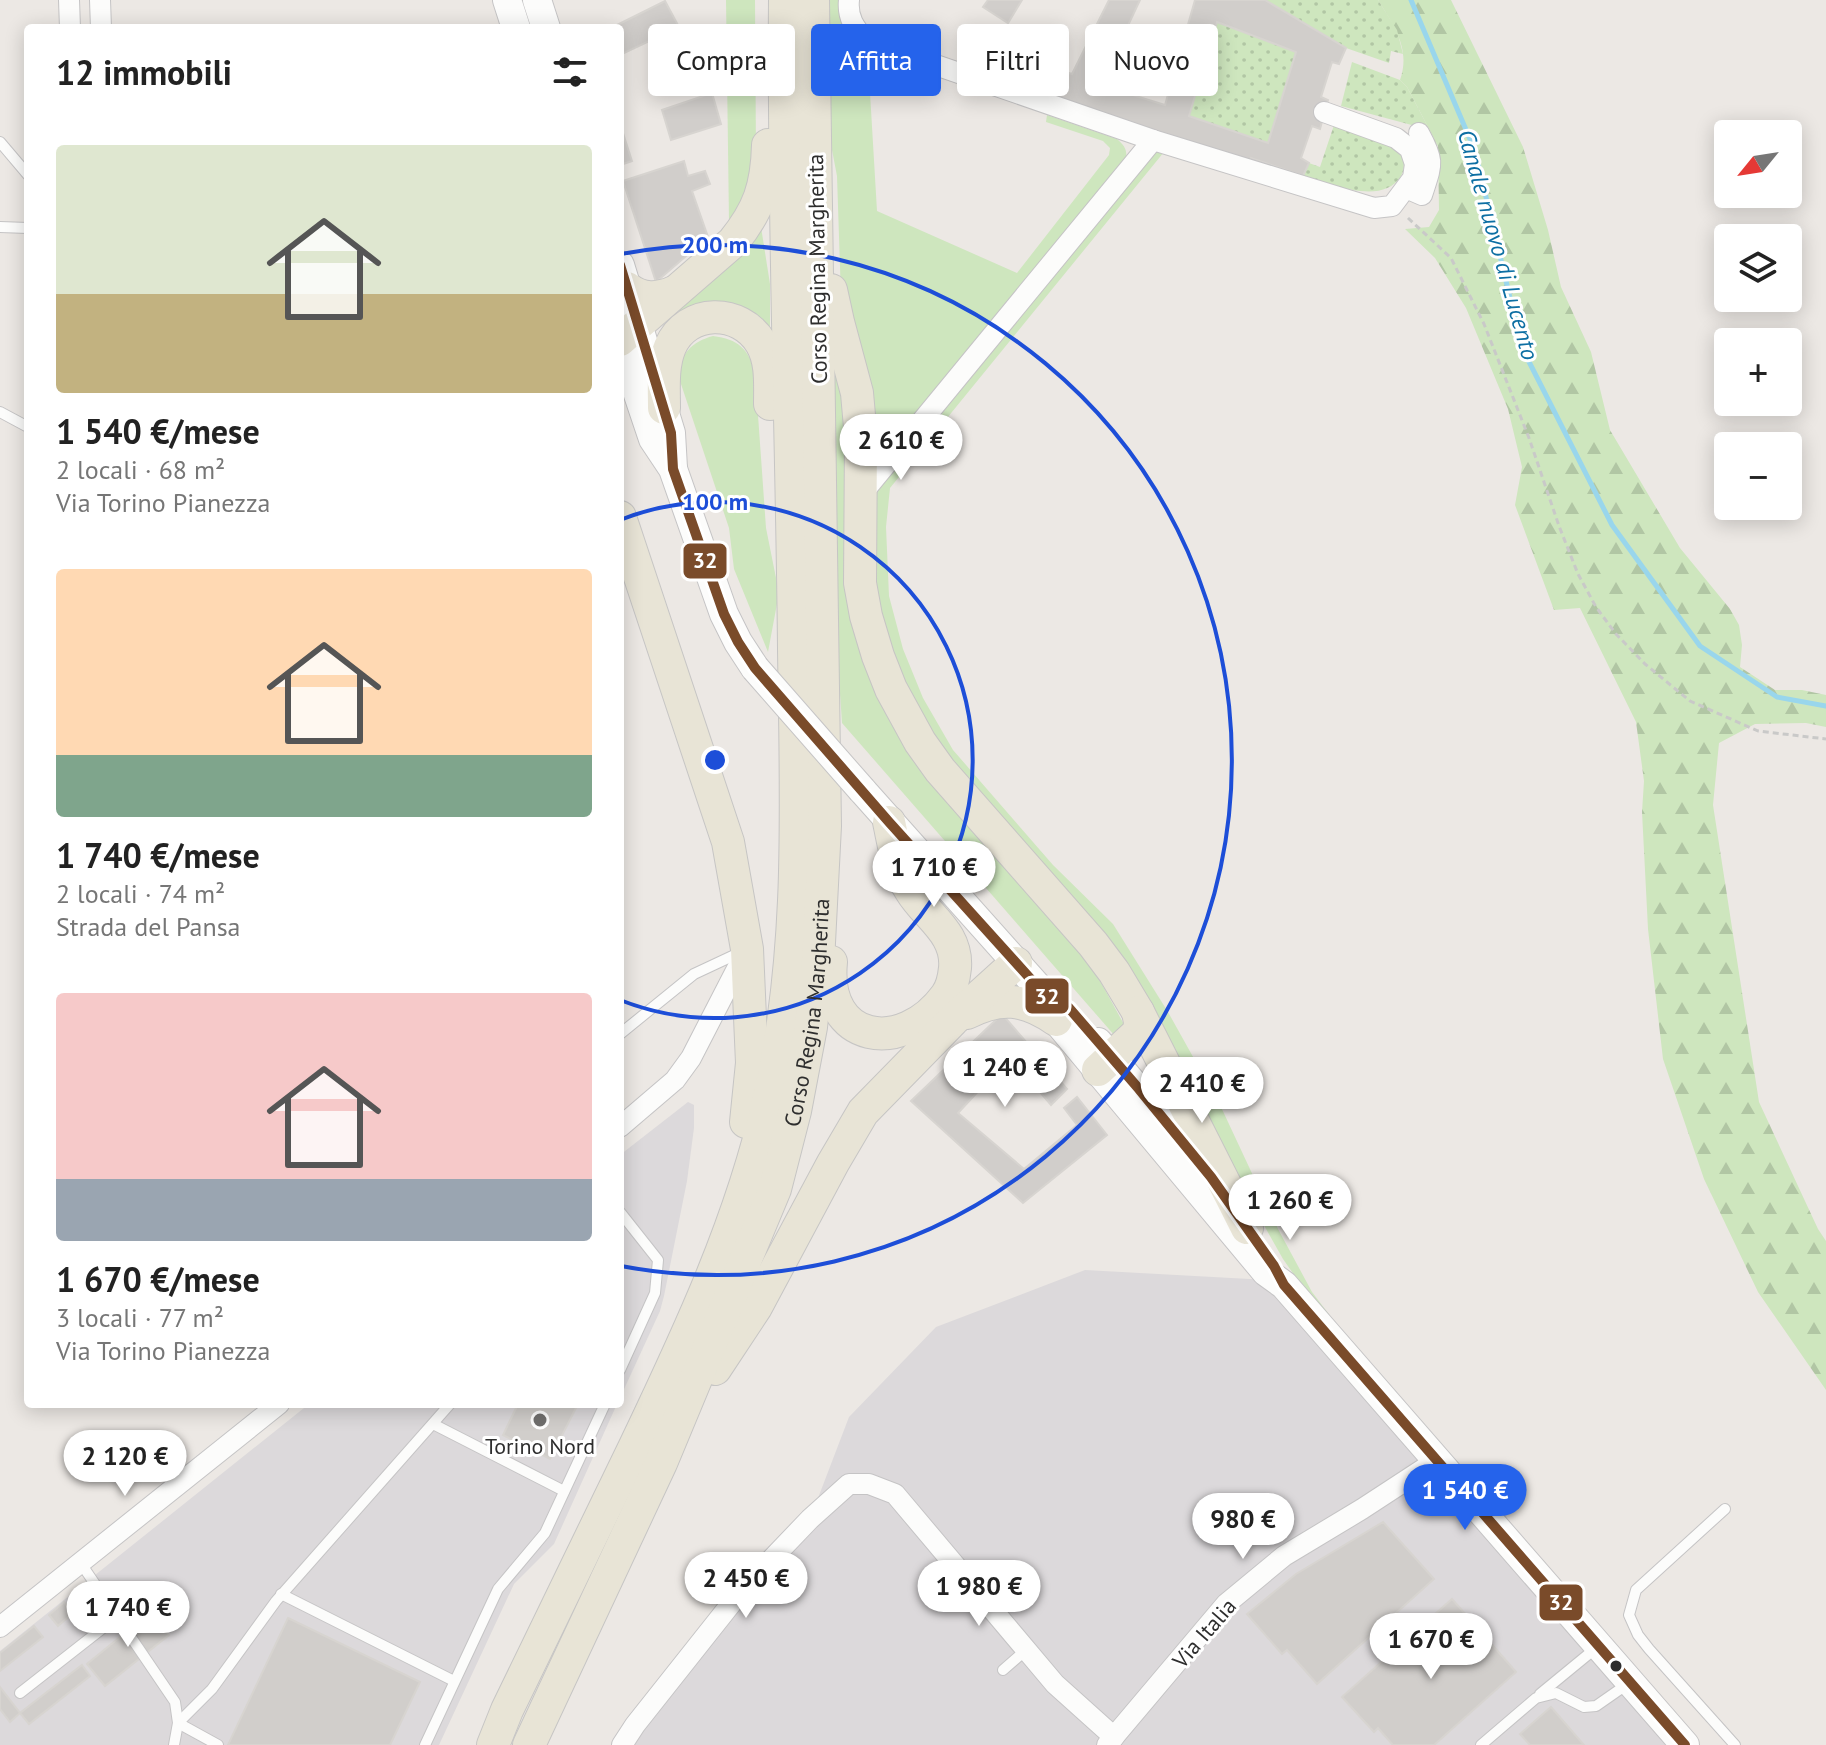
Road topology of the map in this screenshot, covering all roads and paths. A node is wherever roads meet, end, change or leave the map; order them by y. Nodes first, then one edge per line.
1 (69, 0) edge
2 (100, 0) edge
3 (507, 0) edge
4 (537, 0) edge
5 (785, 0) edge
6 (813, 0) edge
7 (849, 0) edge
8 (70, 24) edge
9 (101, 24) edge
10 (515, 24) edge
11 (545, 24) edge
12 (785, 24) edge
13 (783, 96) edge
14 (784, 96) edge
15 (1324, 112) dead end
16 (1419, 133) dead end
17 (1153, 140) junction
18 (0, 142) edge
19 (24, 170) edge
20 (1406, 188) junction
21 (1392, 206) junction
22 (816, 211) junction
23 (0, 227) edge
24 (24, 228) edge
25 (624, 277) edge
26 (674, 292) junction
27 (626, 335) edge
28 (664, 408) junction
29 (0, 412) edge
30 (24, 425) edge
31 (861, 438) junction
32 (907, 440) junction
33 (673, 469) junction
34 (861, 495) junction
35 (793, 500) junction
36 (624, 529) edge
37 (1826, 739) edge
38 (889, 822) junction
39 (825, 826) junction
40 (747, 949) junction
41 (1016, 963) junction
42 (1050, 1007) junction
43 (1138, 1012) junction
44 (953, 1020) junction
45 (624, 1031) edge
46 (1105, 1064) junction
47 (624, 1124) edge
48 (738, 1209) junction
49 (624, 1217) edge
50 (1247, 1228) junction
51 (1284, 1285) junction
52 (624, 1361) edge
53 (684, 1374) junction
54 (274, 1408) edge
55 (447, 1408) edge
56 (603, 1408) edge
57 (433, 1424) junction
58 (674, 1432) junction
59 (1437, 1460) junction
60 (564, 1491) junction
61 (1725, 1509) dead end
62 (778, 1552) junction
63 (80, 1562) junction
64 (794, 1567) dead end
65 (281, 1594) junction
66 (117, 1617) junction
67 (0, 1627) edge
68 (1598, 1646) junction
69 (1026, 1650) junction
70 (1003, 1670) dead end
71 (454, 1681) junction
72 (1630, 1682) junction
73 (20, 1693) dead end
74 (1536, 1698) junction
75 (178, 1723) junction
76 (1111, 1741) edge
77 (174, 1745) edge
78 (218, 1745) edge
79 (425, 1745) edge
80 (493, 1745) edge
81 (529, 1745) edge
82 (622, 1745) edge
83 (1481, 1745) edge
84 (1685, 1745) edge
85 (1735, 1745) edge

1 - 8 street
2 - 9 street
3 - 10 main road
4 - 11 main road
5 - 12 main road, Corso Regina Margherita
6 - 22 main road, Corso Regina Margherita
7 - 17 street
13 - 26 main road
14 - 35 main road, Corso Regina Margherita
15 - 20 street
16 - 20 street
17 - 21 street
17 - 32 street
18 - 19 lane
20 - 21 street
21 - 37 path
22 - 31 main road
22 - 39 main road, Corso Regina Margherita
23 - 24 lane
25 - 26 main road
25 - 27 main road
26 - 27 main road
27 - 28 main road
27 - 33 main road
28 - 33 main road
28 - 35 main road
29 - 30 lane
31 - 32 street
31 - 34 main road
32 - 34 street
33 - 38 main road, bridge
34 - 43 main road
35 - 48 main road, Corso Regina Margherita
36 - 40 main road
38 - 39 main road
38 - 41 main road
39 - 53 main road, Corso Regina Margherita
40 - 45 lane
40 - 47 street
40 - 48 main road
41 - 42 main road
41 - 44 main road
42 - 44 main road
42 - 46 main road
43 - 46 main road
43 - 50 main road
44 - 58 main road
46 - 50 main road
46 - 51 main road
48 - 53 main road, Corso Regina Margherita
49 - 52 lane
50 - 51 main road
51 - 59 main road
53 - 58 main road
53 - 80 main road
54 - 63 street
55 - 57 lane
56 - 60 lane
57 - 60 lane
57 - 65 lane
58 - 81 main road
59 - 68 main road
59 - 76 street, Via Italia
60 - 71 lane
61 - 85 lane
62 - 64 lane
62 - 69 street
62 - 82 street
63 - 66 lane
63 - 67 street
65 - 71 lane
65 - 75 lane
66 - 73 lane
66 - 75 lane
68 - 72 main road
68 - 74 lane
69 - 70 lane
69 - 76 street
71 - 79 lane
72 - 74 lane
72 - 84 main road
74 - 83 lane
75 - 77 lane
75 - 78 lane

